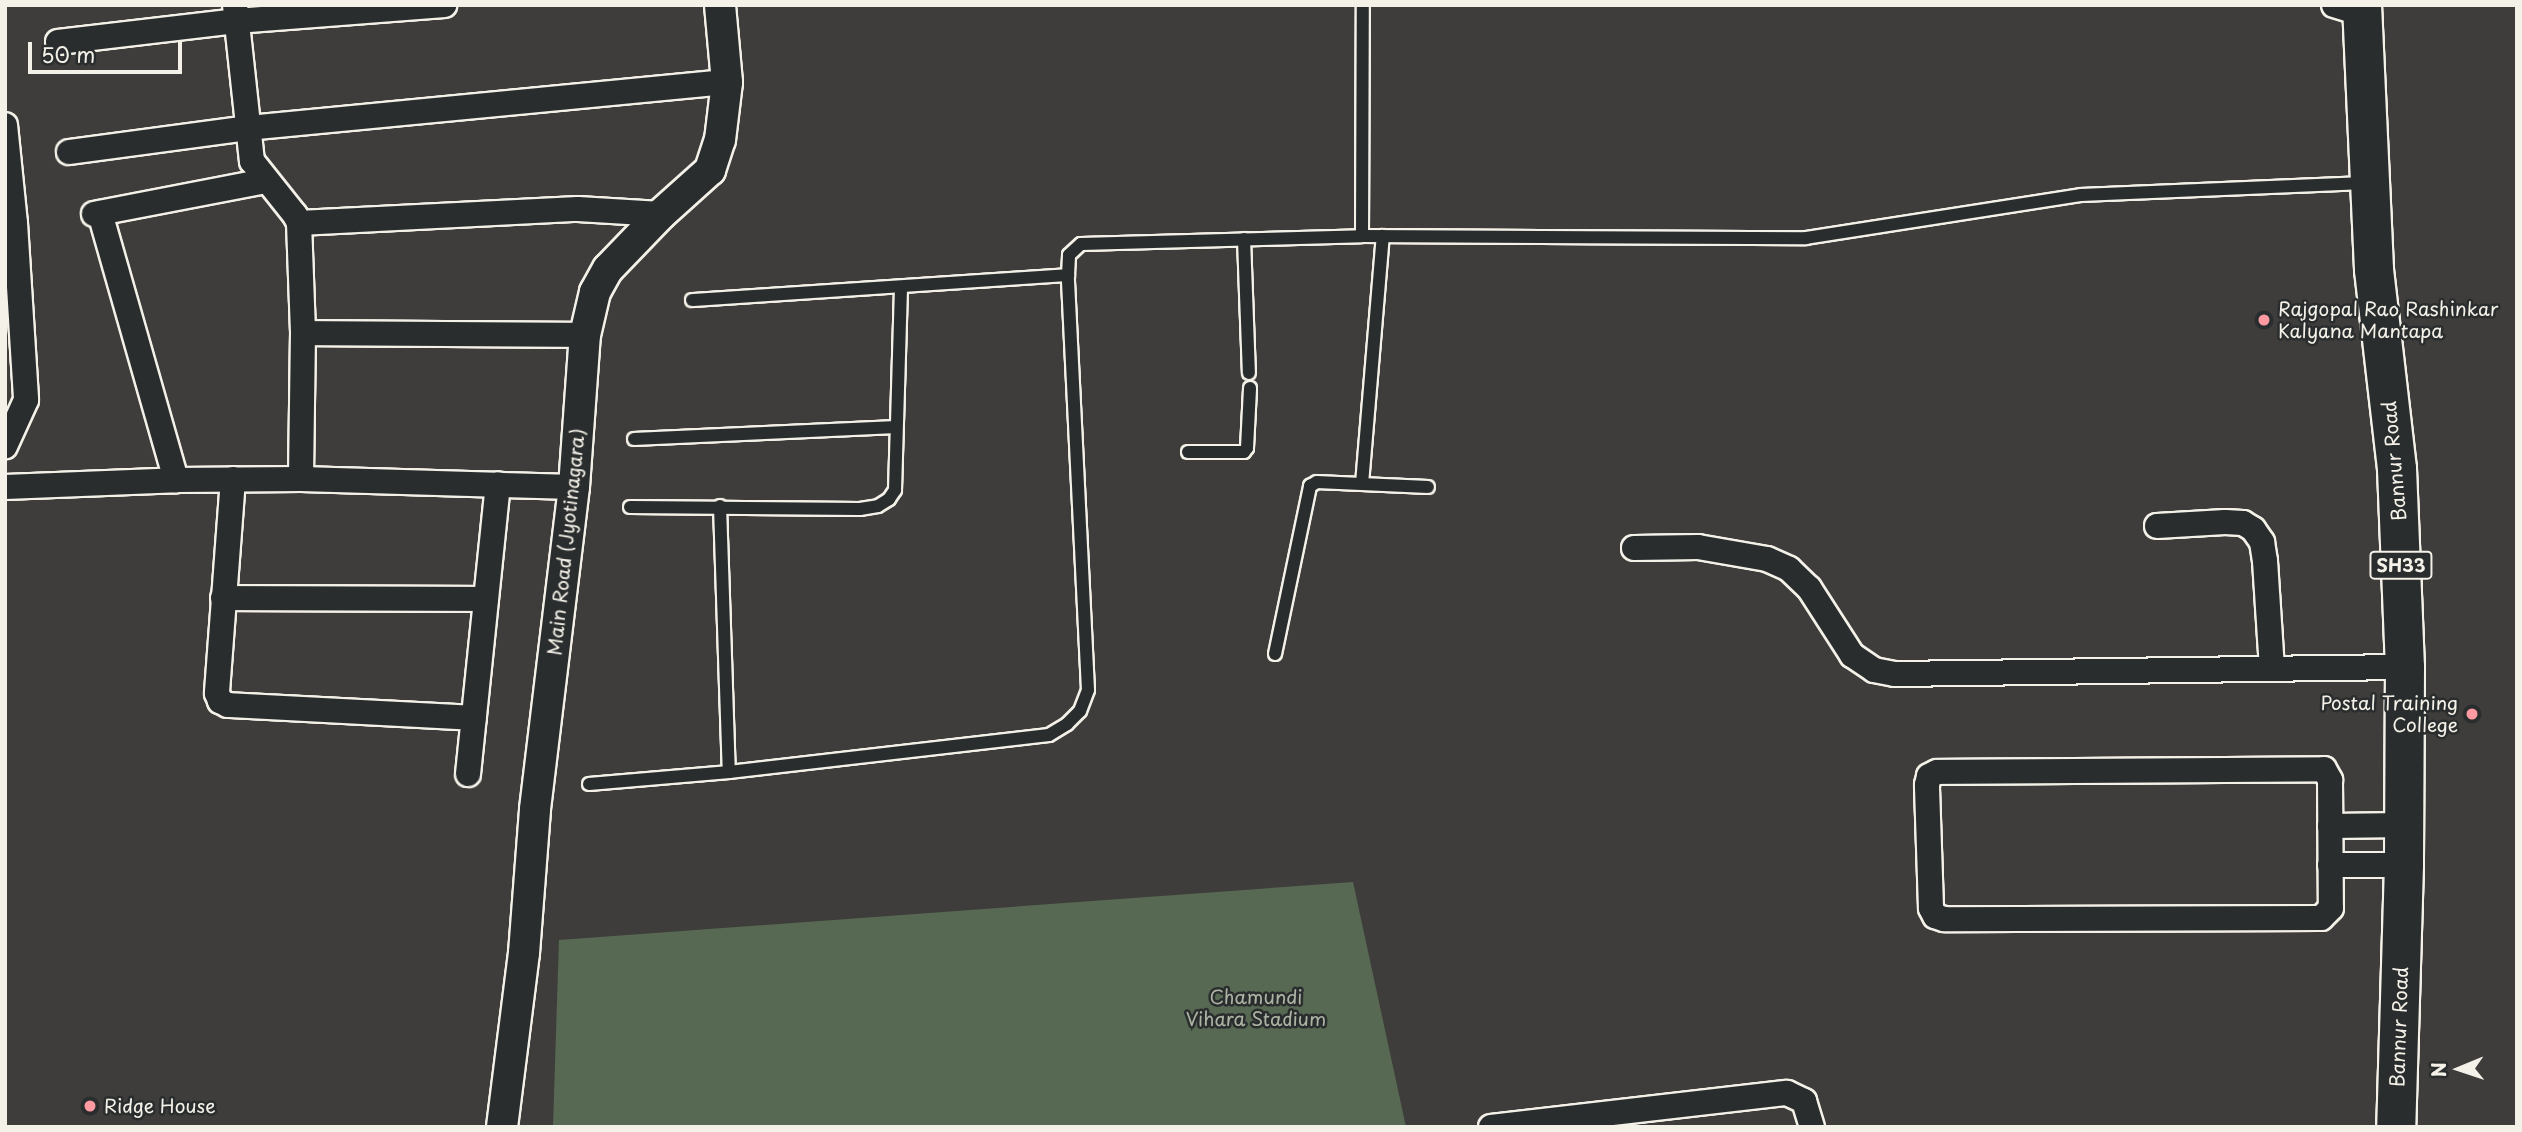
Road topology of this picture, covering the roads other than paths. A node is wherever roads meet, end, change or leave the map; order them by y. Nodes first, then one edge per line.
1 (444, 5) edge
2 (720, 5) edge
3 (1363, 5) edge
4 (2352, 8) edge
5 (235, 13) edge
6 (58, 42) dead end
7 (727, 82) junction
8 (5, 125) edge
9 (248, 128) junction
10 (69, 152) dead end
11 (7, 159) edge
12 (265, 181) junction
13 (2369, 183) junction
14 (661, 214) junction
15 (299, 223) junction
16 (1362, 236) junction
17 (1383, 236) junction
18 (1244, 239) junction
19 (12, 264) edge
20 (1068, 275) junction
21 (901, 287) junction
22 (692, 300) dead end
23 (303, 333) junction
24 (585, 335) junction
25 (15, 373) edge
26 (1249, 373) dead end
27 (1250, 388) dead end
28 (896, 428) junction
29 (634, 439) dead end
30 (5, 446) edge
31 (1188, 452) dead end
32 (233, 479) junction
33 (301, 479) junction
34 (176, 480) junction
35 (1362, 484) junction
36 (498, 485) junction
37 (5, 487) edge
38 (574, 487) junction
39 (1428, 487) dead end
40 (720, 506) junction
41 (630, 507) dead end
42 (2158, 526) dead end
43 (1634, 548) dead end
44 (223, 597) junction
45 (486, 599) junction
46 (1275, 654) dead end
47 (2272, 667) junction
48 (2405, 667) junction
49 (474, 718) junction
50 (729, 772) junction
51 (468, 774) dead end
52 (589, 784) dead end
53 (2405, 825) junction
54 (2330, 826) junction
55 (2330, 865) junction
56 (2404, 865) junction
57 (502, 1127) edge
58 (1490, 1127) edge
59 (1812, 1127) edge
60 (2396, 1127) edge

1 - 5 street
2 - 7 street, Main Road (Jyotinagara)
3 - 16 lane
4 - 13 main road, Bannur Road / SH33
5 - 6 street
5 - 9 street
7 - 9 street
7 - 14 street, Main Road (Jyotinagara)
8 - 11 street
9 - 10 street
9 - 12 street
11 - 19 street
12 - 15 street
12 - 34 street
13 - 17 lane
13 - 48 main road, Bannur Road / SH33
14 - 15 street
14 - 24 street, Main Road (Jyotinagara)
15 - 23 street
16 - 17 lane
16 - 18 lane
17 - 35 lane
18 - 20 lane
18 - 26 lane
19 - 25 street
20 - 21 lane
20 - 50 lane
21 - 22 lane
21 - 28 lane
23 - 24 street
23 - 33 street
24 - 38 street, Main Road (Jyotinagara)
25 - 30 street
27 - 31 lane
28 - 29 lane
28 - 40 lane
32 - 33 street
32 - 34 street
32 - 44 street
33 - 36 street
34 - 37 street
35 - 39 lane
35 - 46 lane
36 - 38 street
36 - 45 street
38 - 57 street, Main Road (Jyotinagara)
40 - 41 lane
40 - 50 lane
42 - 47 street
43 - 47 street
44 - 45 street
44 - 49 street
45 - 49 street
47 - 48 street
48 - 53 main road, Bannur Road / SH33
49 - 51 street
50 - 52 lane
53 - 54 street
53 - 56 main road, Bannur Road / SH33
54 - 55 street
54 - 55 street
55 - 56 street
56 - 60 main road, Bannur Road / SH33
58 - 59 street

